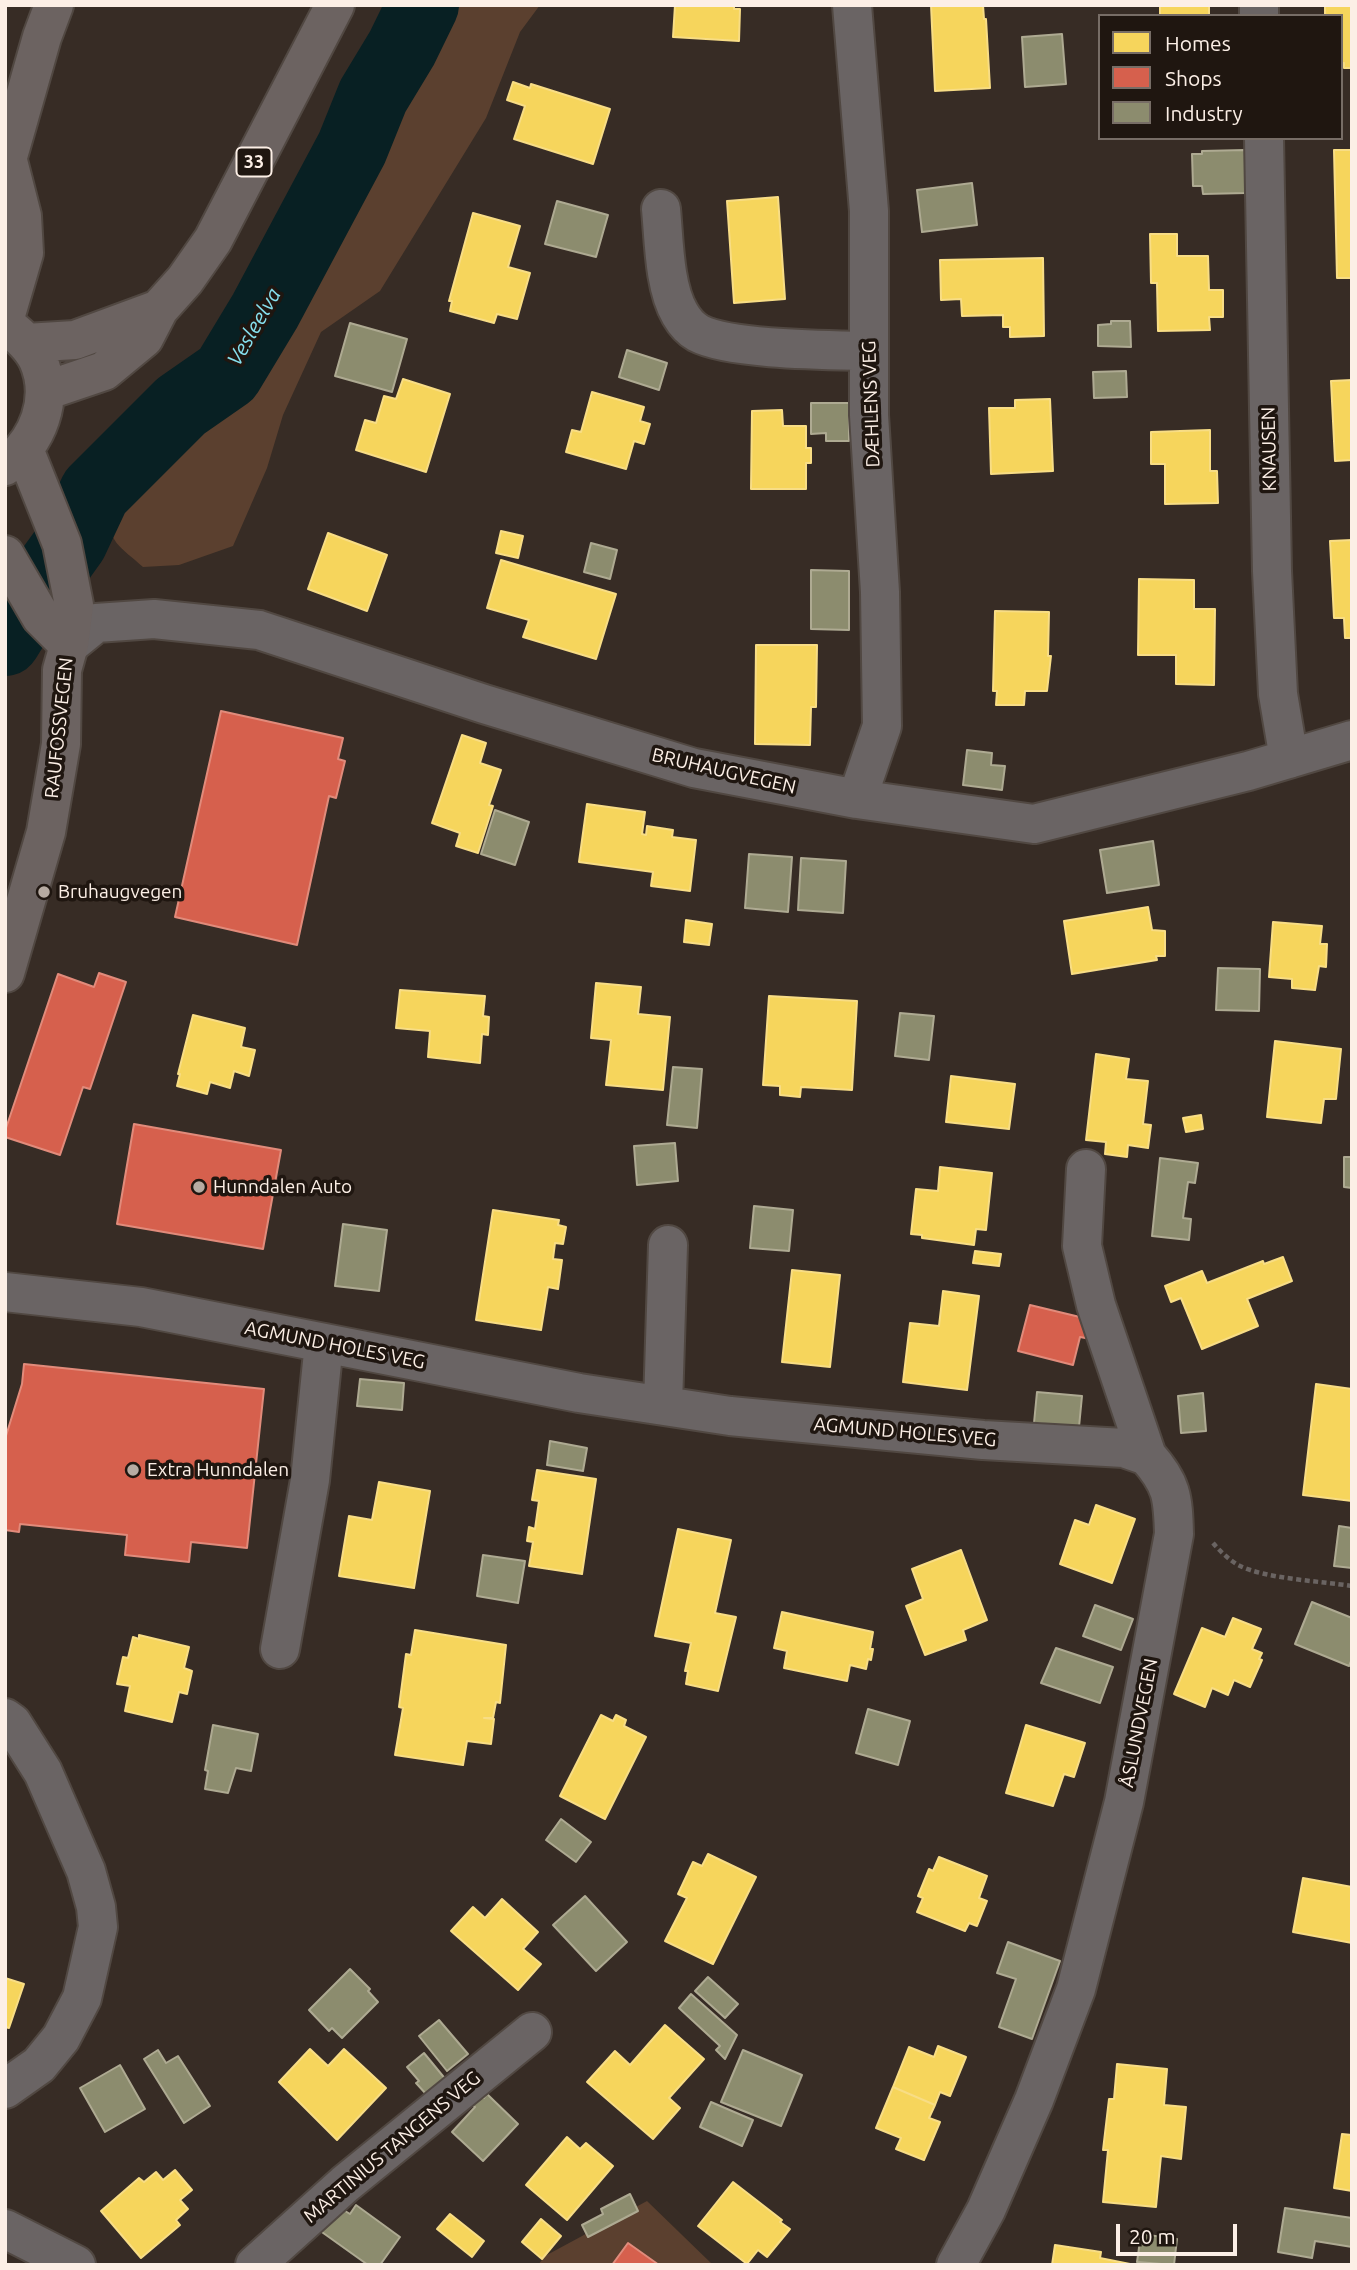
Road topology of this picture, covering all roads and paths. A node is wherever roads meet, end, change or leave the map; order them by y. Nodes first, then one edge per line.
1 (54, 5) edge
2 (335, 5) edge
3 (852, 5) edge
4 (1264, 140) edge
5 (6, 164) edge
6 (661, 209) dead end
7 (159, 309) junction
8 (12, 328) edge
9 (869, 351) junction
10 (45, 391) junction
11 (15, 457) edge
12 (5, 555) edge
13 (69, 645) junction
14 (1352, 740) edge
15 (1289, 759) junction
16 (857, 799) junction
17 (5, 973) edge
18 (1086, 1168) dead end
19 (668, 1245) dead end
20 (5, 1292) edge
21 (324, 1343) junction
22 (663, 1405) junction
23 (1147, 1456) junction
24 (1173, 1500) junction
25 (1352, 1586) edge
26 (280, 1649) dead end
27 (5, 1718) edge
28 (532, 2032) dead end
29 (5, 2089) edge
30 (5, 2229) edge
31 (76, 2265) edge
32 (255, 2265) edge
33 (956, 2265) edge

1 - 5 main road
2 - 7 main road, 33
3 - 9 street, DÆHLENS VEG
4 - 15 street, KNAUSEN
5 - 8 main road
6 - 9 street
7 - 8 main road, 33
7 - 10 main road, 33
8 - 10 main road
9 - 16 street, DÆHLENS VEG
10 - 11 main road
11 - 13 main road, RAUFOSSVEGEN
12 - 13 main road, RAUFOSSVEGEN
13 - 16 street, BRUHAUGVEGEN
13 - 17 main road, RAUFOSSVEGEN
14 - 15 street, BRUHAUGVEGEN
15 - 16 street, BRUHAUGVEGEN
18 - 23 street, ÅSLUNDVEGEN
19 - 22 street
20 - 21 street, AGMUND HOLES VEG
21 - 22 street, AGMUND HOLES VEG
21 - 26 street
22 - 23 street, AGMUND HOLES VEG
23 - 24 street, ÅSLUNDVEGEN
24 - 25 path
24 - 33 street, ÅSLUNDVEGEN
27 - 29 street
28 - 32 street, MARTINIUS TANGENS VEG
30 - 31 street

